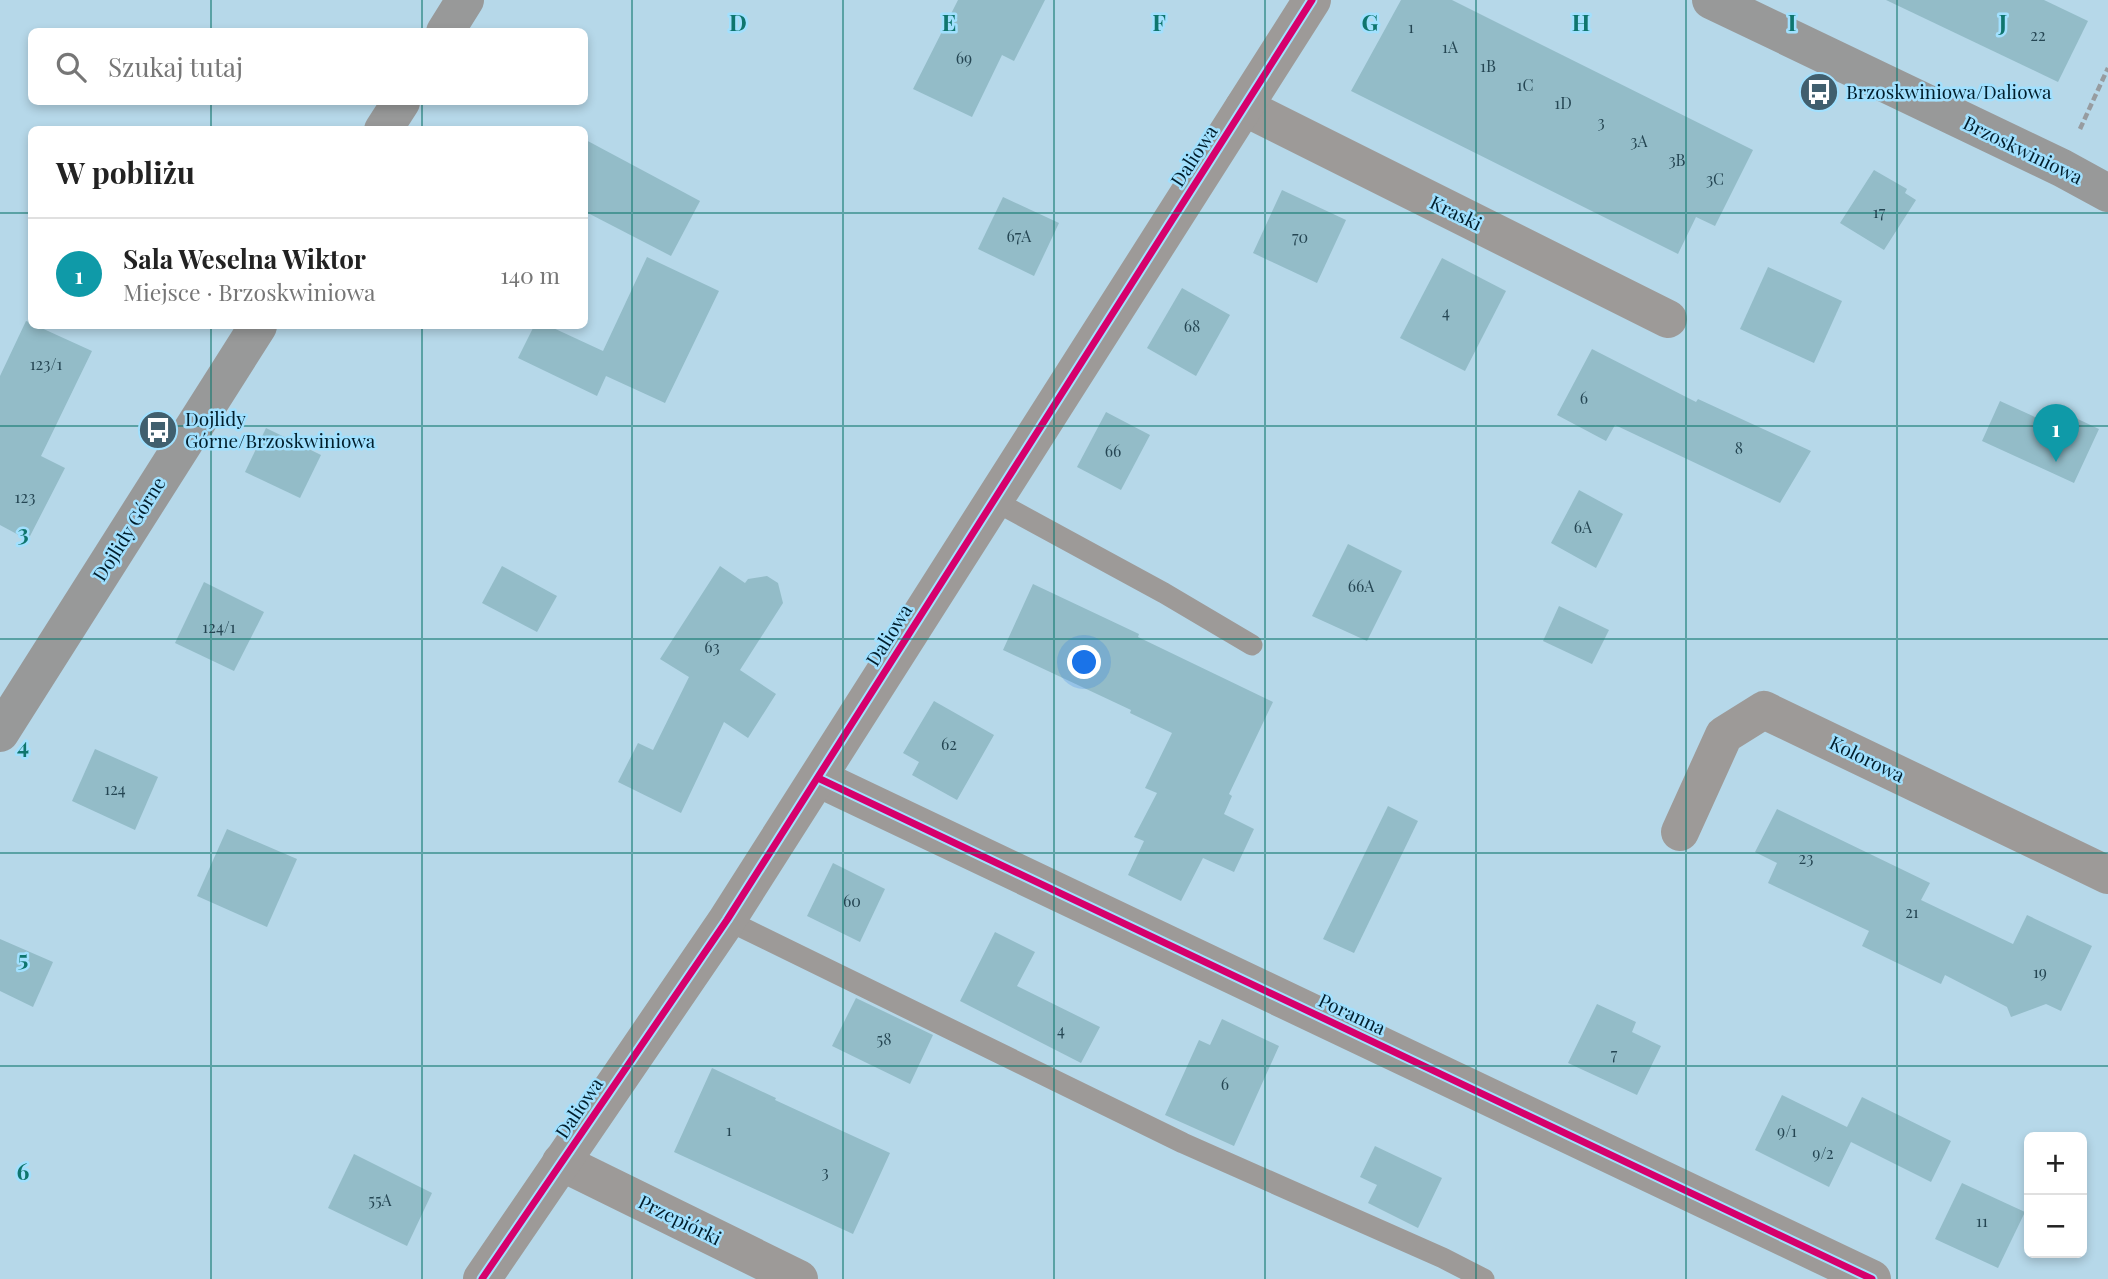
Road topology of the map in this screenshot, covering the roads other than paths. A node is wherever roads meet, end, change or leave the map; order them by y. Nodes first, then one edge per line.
1 (465, 0) edge
2 (1312, 0) edge
3 (1711, 0) edge
4 (448, 28) edge
5 (399, 105) edge
6 (1244, 107) junction
7 (386, 126) edge
8 (2108, 193) edge
9 (1668, 319) dead end
10 (256, 329) edge
11 (993, 500) junction
12 (1252, 645) dead end
13 (0, 733) edge
14 (818, 778) junction
15 (1680, 832) dead end
16 (2108, 875) edge
17 (727, 920) junction
18 (561, 1162) junction
19 (482, 1279) edge
20 (799, 1279) edge
21 (1484, 1279) edge
22 (1872, 1279) edge

1 - 4 street
2 - 6 street, Daliowa
3 - 8 street, Brzoskwiniowa
5 - 7 street
6 - 9 street, Kraski
6 - 11 street, Daliowa
10 - 13 street, Dojlidy Górne
11 - 12 lane
11 - 14 street, Daliowa
14 - 17 street, Daliowa
14 - 22 street, Poranna
15 - 16 street, Kolorowa
17 - 18 street, Daliowa
17 - 21 lane
18 - 19 street, Daliowa
18 - 20 street, Przepiórki

